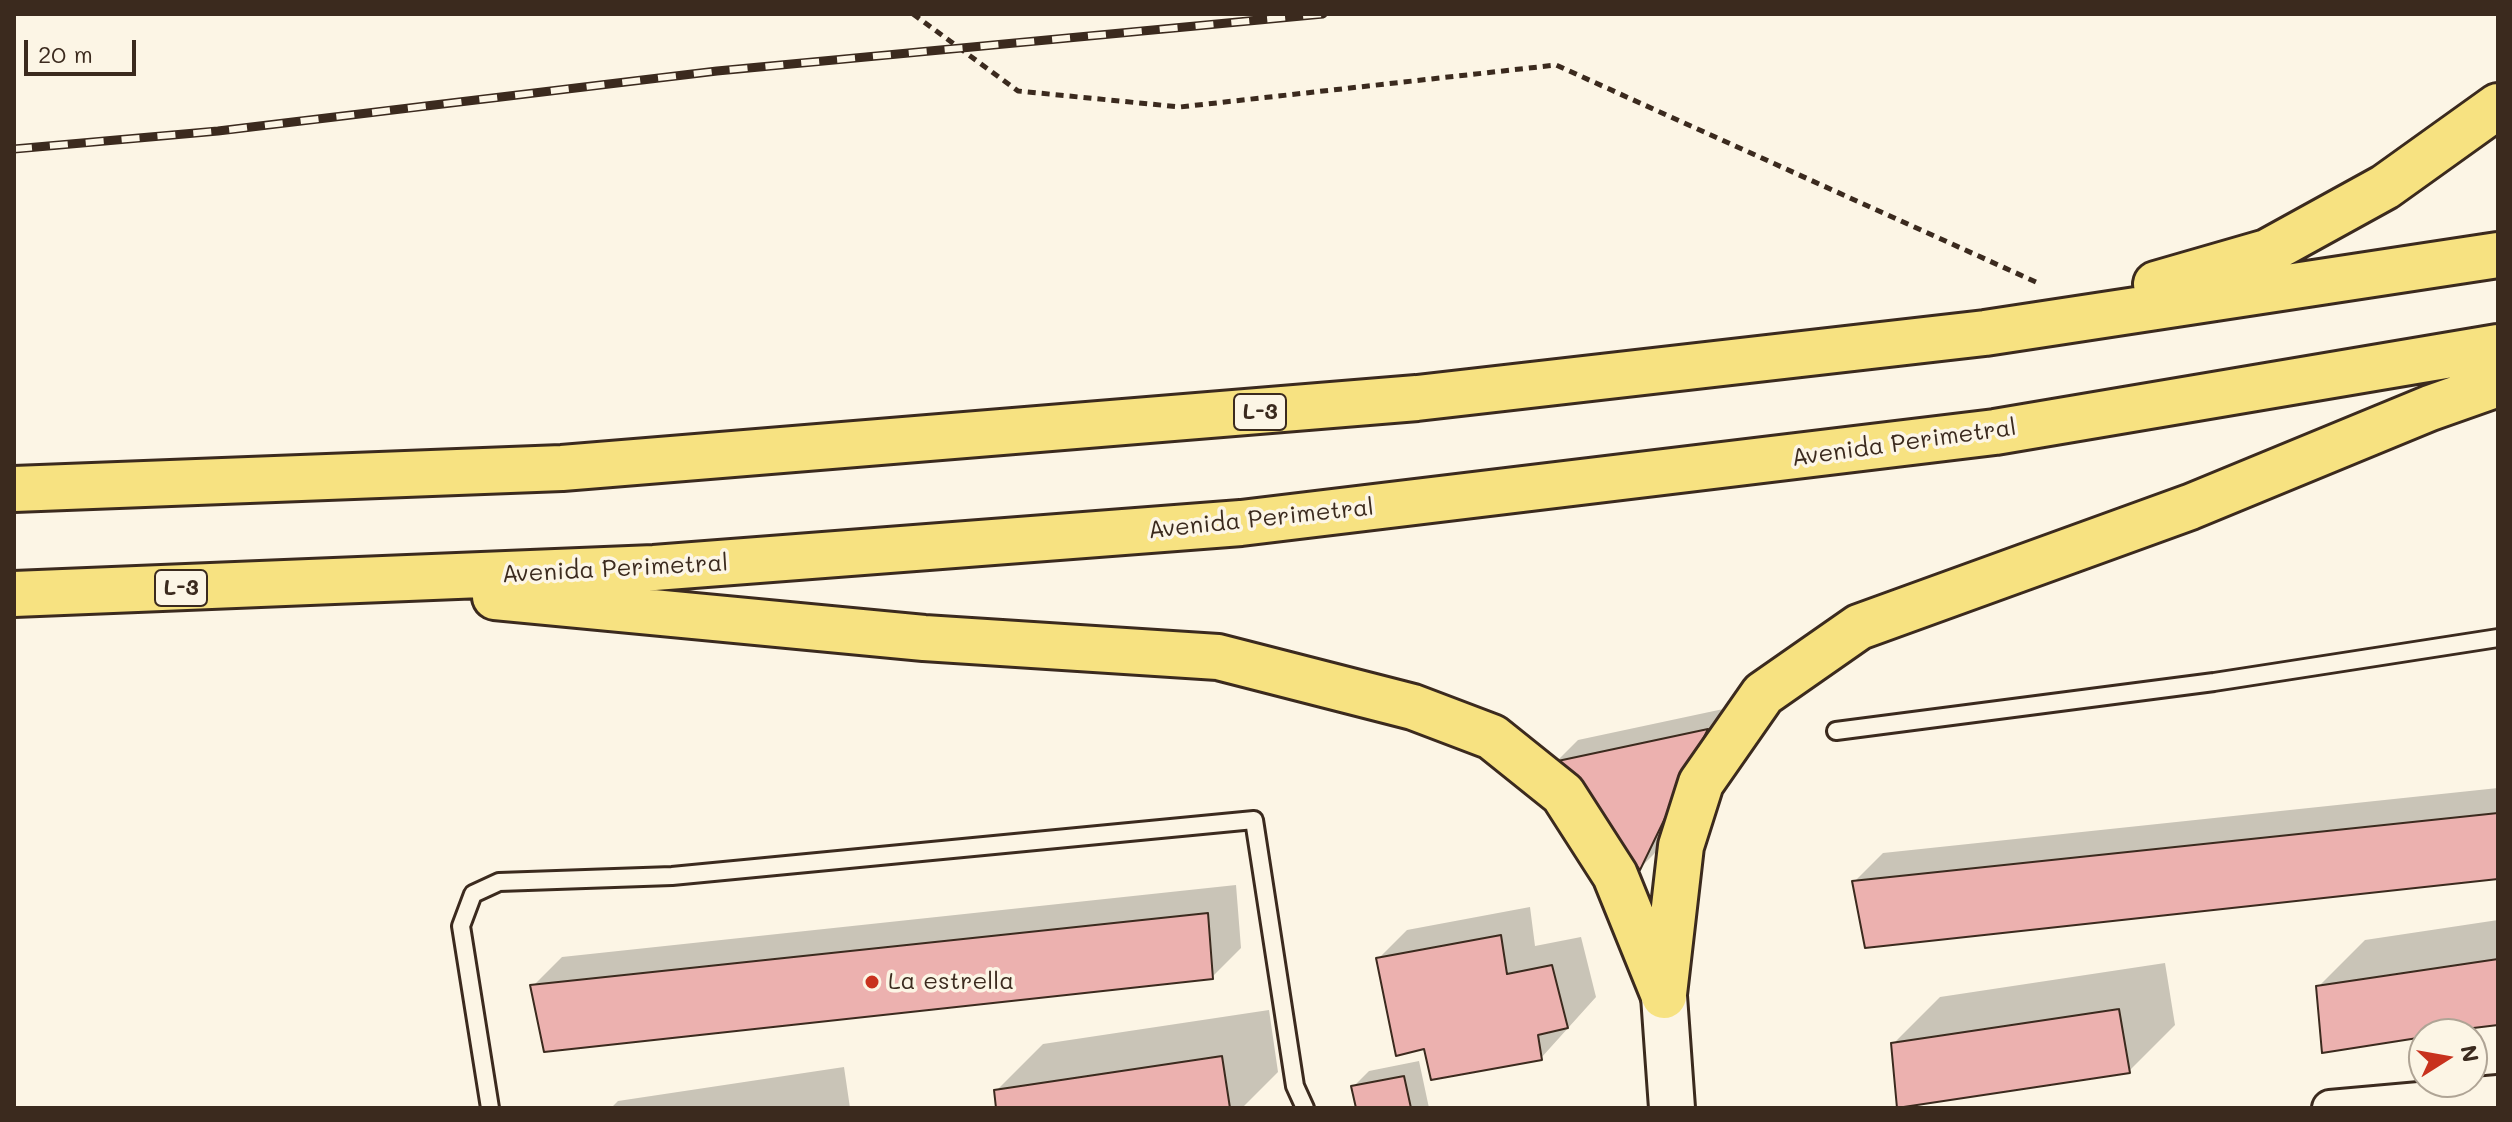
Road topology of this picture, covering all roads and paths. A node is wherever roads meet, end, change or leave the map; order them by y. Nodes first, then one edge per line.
1 (913, 14) edge
2 (2498, 106) edge
3 (2498, 255) edge
4 (2084, 304) junction
5 (1985, 333) junction
6 (2498, 347) edge
7 (2498, 384) edge
8 (14, 489) edge
9 (348, 581) junction
10 (14, 594) edge
11 (2498, 638) edge
12 (1836, 731) dead end
13 (1664, 996) junction
14 (2498, 1093) edge
15 (490, 1108) edge
16 (1305, 1108) edge
17 (1672, 1108) edge
18 (2330, 1108) edge

1 - 4 path
2 - 4 highway
3 - 5 highway, L-3
4 - 5 highway
5 - 8 highway, L-3
6 - 9 highway, Avenida Perimetral / L-3
7 - 13 highway
9 - 10 highway, Avenida Perimetral / L-3
9 - 13 highway
11 - 12 lane
13 - 17 street
14 - 18 street
15 - 16 lane

